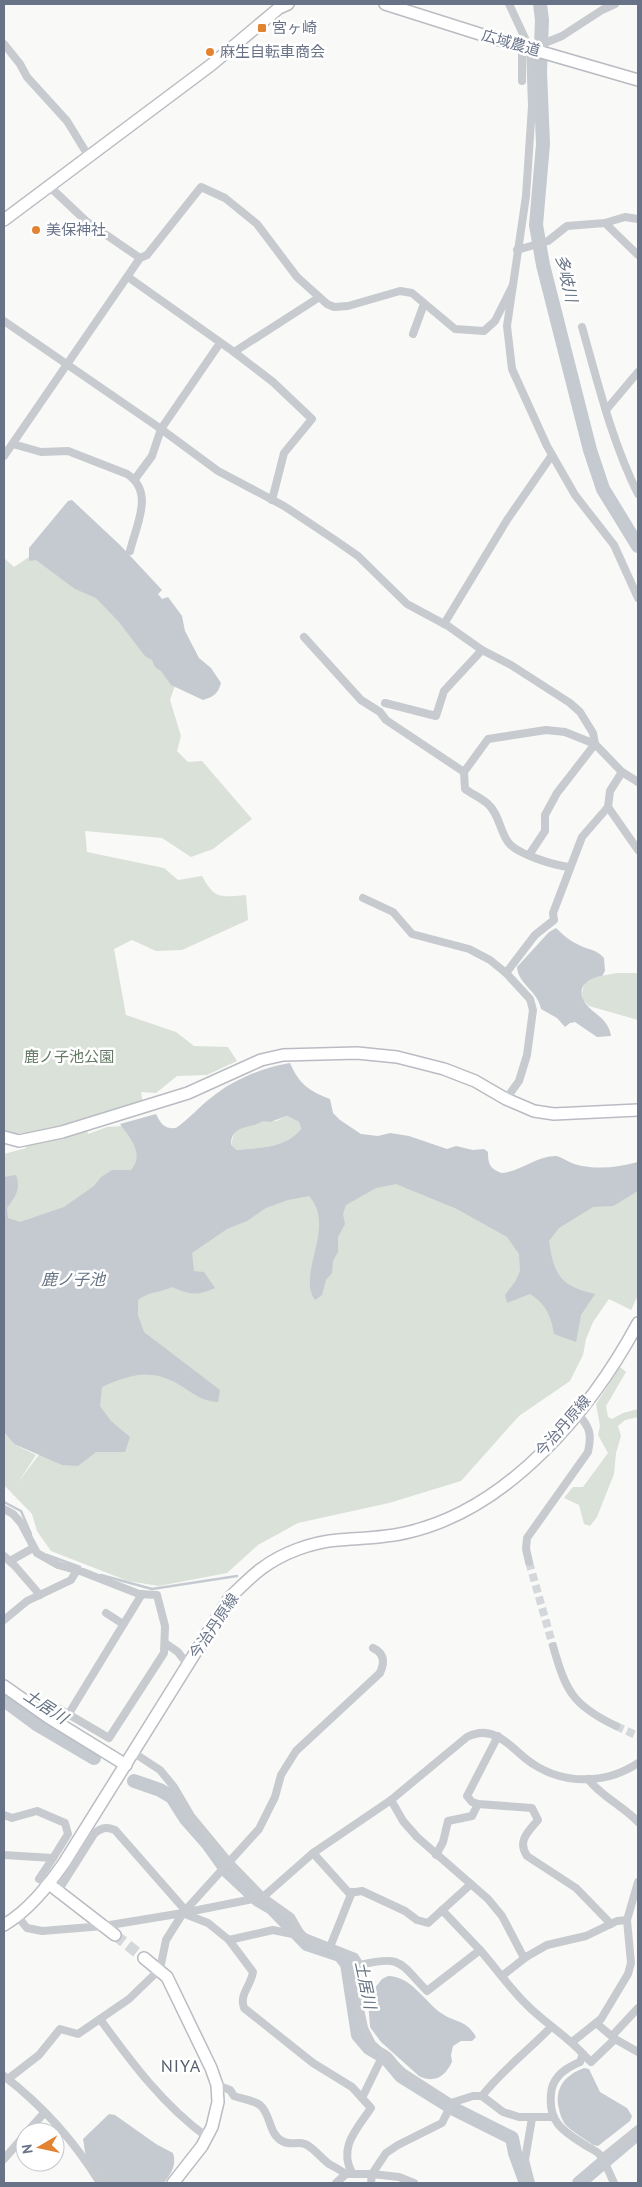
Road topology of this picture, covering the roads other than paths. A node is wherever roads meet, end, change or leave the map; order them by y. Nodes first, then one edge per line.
1 (288, 4) edge
2 (385, 4) edge
3 (509, 4) edge
4 (615, 4) edge
5 (4, 44) edge
6 (526, 47) junction
7 (638, 80) edge
8 (522, 81) dead end
9 (89, 158) junction
10 (50, 187) junction
11 (638, 219) edge
12 (4, 220) edge
13 (605, 223) junction
14 (517, 250) junction
15 (638, 254) edge
16 (140, 258) junction
17 (128, 277) junction
18 (512, 287) junction
19 (318, 298) junction
20 (424, 304) junction
21 (4, 321) edge
22 (582, 327) dead end
23 (413, 334) dead end
24 (220, 343) junction
25 (234, 352) junction
26 (66, 364) junction
27 (638, 372) edge
28 (606, 410) junction
29 (161, 429) junction
30 (13, 444) junction
31 (552, 454) junction
32 (4, 456) edge
33 (135, 479) junction
34 (638, 494) edge
35 (272, 500) junction
36 (130, 550) dead end
37 (638, 598) edge
38 (444, 624) junction
39 (304, 637) dead end
40 (482, 650) junction
41 (384, 703) dead end
42 (595, 744) junction
43 (464, 772) junction
44 (622, 772) junction
45 (637, 780) edge
46 (608, 808) junction
47 (638, 850) edge
48 (530, 855) junction
49 (570, 867) junction
50 (363, 898) dead end
51 (506, 973) junction
52 (506, 1099) junction
53 (638, 1110) edge
54 (4, 1137) edge
55 (638, 1323) edge
56 (577, 1413) junction
57 (4, 1509) edge
58 (33, 1548) junction
59 (7, 1559) edge
60 (529, 1562) tunnel mouth
61 (77, 1570) junction
62 (142, 1594) junction
63 (40, 1595) junction
64 (106, 1613) dead end
65 (4, 1620) edge
66 (123, 1624) junction
67 (165, 1643) junction
68 (553, 1646) tunnel mouth
69 (373, 1648) dead end
70 (188, 1666) junction
71 (4, 1686) edge
72 (68, 1714) junction
73 (48, 1717) junction
74 (616, 1726) tunnel mouth
75 (498, 1736) junction
76 (134, 1753) junction
77 (638, 1763) edge
78 (126, 1765) junction
79 (588, 1780) junction
80 (391, 1800) junction
81 (478, 1804) junction
82 (4, 1815) edge
83 (638, 1822) edge
84 (313, 1852) junction
85 (4, 1854) edge
86 (436, 1855) junction
87 (53, 1858) junction
88 (229, 1862) junction
89 (638, 1882) edge
90 (471, 1884) junction
91 (54, 1888) junction
92 (352, 1892) junction
93 (263, 1897) junction
94 (442, 1910) junction
95 (184, 1912) junction
96 (18, 1916) junction
97 (627, 1920) junction
98 (611, 1924) junction
99 (4, 1925) edge
100 (104, 1926) junction
101 (115, 1935) tunnel mouth
102 (302, 1936) junction
103 (229, 1940) junction
104 (330, 1947) junction
105 (480, 1950) junction
106 (526, 1957) junction
107 (144, 1958) tunnel mouth
108 (360, 1965) junction
109 (160, 1969) junction
110 (502, 1976) junction
111 (638, 2008) edge
112 (100, 2019) junction
113 (596, 2022) junction
114 (551, 2028) junction
115 (614, 2038) junction
116 (572, 2042) junction
117 (638, 2052) edge
118 (384, 2054) junction
119 (583, 2054) junction
120 (6, 2078) edge
121 (217, 2084) junction
122 (482, 2096) junction
123 (362, 2098) junction
124 (452, 2103) junction
125 (44, 2113) junction
126 (552, 2117) junction
127 (532, 2118) junction
128 (36, 2122) edge
129 (638, 2130) edge
130 (207, 2137) junction
131 (15, 2146) edge
132 (602, 2158) junction
133 (4, 2159) edge
134 (349, 2173) junction
135 (372, 2174) junction
136 (100, 2183) edge
137 (172, 2183) edge
138 (336, 2183) edge
139 (371, 2183) edge
140 (414, 2183) edge
141 (531, 2183) edge
142 (614, 2183) edge

1 - 9 street
2 - 6 street, 広域農道
3 - 6 street
4 - 6 street
5 - 9 street
6 - 7 street, 広域農道
6 - 8 street
6 - 14 street
9 - 10 street
10 - 12 street
10 - 16 street
11 - 13 street
13 - 14 street
13 - 15 street
14 - 18 street
16 - 17 street
16 - 19 street
17 - 24 street
17 - 26 street
18 - 20 street
18 - 31 street
19 - 20 street
19 - 25 street
20 - 23 street
21 - 26 street
22 - 28 street
24 - 25 street
24 - 29 street
25 - 35 street
26 - 29 street
26 - 30 street
27 - 28 street
28 - 34 street
29 - 33 street
29 - 35 street
30 - 32 street
30 - 33 street
31 - 37 street
31 - 38 street
33 - 36 street
35 - 38 street
38 - 40 street
39 - 43 street
40 - 41 street
40 - 42 street
42 - 43 street
42 - 44 street
42 - 48 street
43 - 48 street
44 - 45 street
44 - 46 street
46 - 47 street
46 - 49 street
48 - 49 street
49 - 51 street
50 - 51 street
51 - 52 street
52 - 53 street
52 - 54 street
55 - 56 street, 今治丹原線
56 - 60 street
56 - 70 street, 今治丹原線
57 - 58 street
58 - 59 street
58 - 61 street
59 - 63 street
61 - 62 street
61 - 63 street
62 - 66 street
62 - 67 street
63 - 65 street
64 - 66 street
66 - 72 street
67 - 70 street
67 - 72 street
68 - 74 street
69 - 88 street
70 - 76 street, 今治丹原線
71 - 73 street
72 - 73 street
73 - 78 street
75 - 79 street
75 - 80 street
75 - 81 street
76 - 78 street, 今治丹原線
76 - 88 street
77 - 79 street
78 - 91 street, 今治丹原線
79 - 83 street
80 - 84 street
80 - 86 street
81 - 86 street
81 - 98 street
82 - 87 street
84 - 92 street
84 - 93 street
85 - 87 street
86 - 90 street
87 - 91 street
88 - 93 street
88 - 95 street
89 - 97 street
90 - 94 street
90 - 106 street
91 - 95 street
91 - 96 street, 今治丹原線
91 - 100 street
92 - 94 street
92 - 104 street
93 - 95 street
93 - 102 street
94 - 105 street
95 - 100 street
95 - 103 street
95 - 109 street
96 - 99 street, 今治丹原線
96 - 100 street
97 - 98 street
97 - 113 street
98 - 106 street
100 - 101 street
102 - 103 street
102 - 104 street
103 - 123 street
104 - 108 street
105 - 108 street
105 - 110 street
106 - 110 street
107 - 109 street
108 - 118 street
109 - 112 street
109 - 121 street
110 - 114 street
111 - 115 street
112 - 120 street
112 - 130 street
113 - 115 street
113 - 116 street
114 - 116 street
114 - 122 street
115 - 117 street
115 - 119 street
116 - 119 street
118 - 123 street
118 - 124 street
119 - 126 street
120 - 125 street
121 - 130 street
121 - 134 street
122 - 124 street
122 - 127 street
123 - 134 street
124 - 135 street
125 - 128 street
125 - 136 street
126 - 127 street
126 - 132 street
127 - 141 street
129 - 132 street
130 - 137 street
131 - 133 street
132 - 142 street
134 - 135 street
134 - 138 street
135 - 139 street
135 - 140 street

